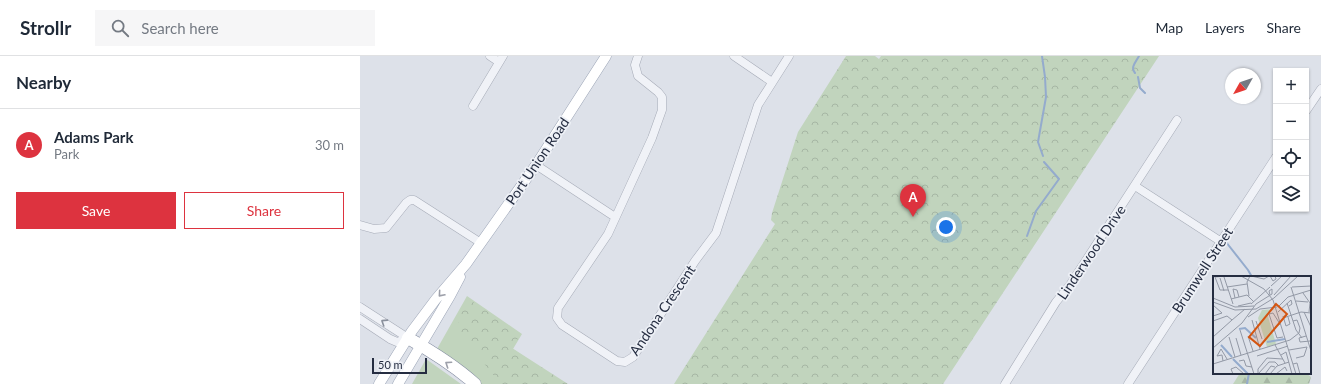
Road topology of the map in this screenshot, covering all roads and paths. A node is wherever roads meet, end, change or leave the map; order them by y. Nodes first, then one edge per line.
1 (490, 56) edge
2 (606, 56) edge
3 (638, 56) edge
4 (734, 56) edge
5 (789, 56) edge
6 (501, 59) edge
7 (772, 82) junction
8 (1321, 89) edge
9 (472, 106) dead end
10 (1309, 107) edge
11 (1177, 120) dead end
12 (1273, 162) edge
13 (536, 165) junction
14 (1135, 186) junction
15 (615, 217) junction
16 (360, 225) edge
17 (1220, 241) junction
18 (481, 244) junction
19 (466, 264) junction
20 (360, 307) edge
21 (360, 319) edge
22 (408, 338) junction
23 (421, 345) junction
24 (380, 384) edge
25 (398, 384) edge
26 (475, 384) edge
27 (1005, 384) edge
28 (1128, 384) edge

1 - 6 street
2 - 13 main road, Port Union Road
3 - 15 street, Andona Crescent
4 - 7 street
5 - 7 street, Andona Crescent
6 - 9 street
7 - 15 street, Andona Crescent
8 - 10 street
11 - 14 street, Linderwood Drive
12 - 17 street, Brumwell Street
13 - 15 street
13 - 18 main road, Port Union Road
14 - 17 street
14 - 27 street, Linderwood Drive
16 - 18 street
17 - 28 street, Brumwell Street
18 - 19 main road, Port Union Road
19 -> 22 main road, Port Union Road
19 - 23 main road, Port Union Road
22 -> 20 street
21 - 22 street
22 - 23 highway
22 - 24 main road, Port Union Road
23 - 25 main road, Port Union Road
26 -> 23 highway

